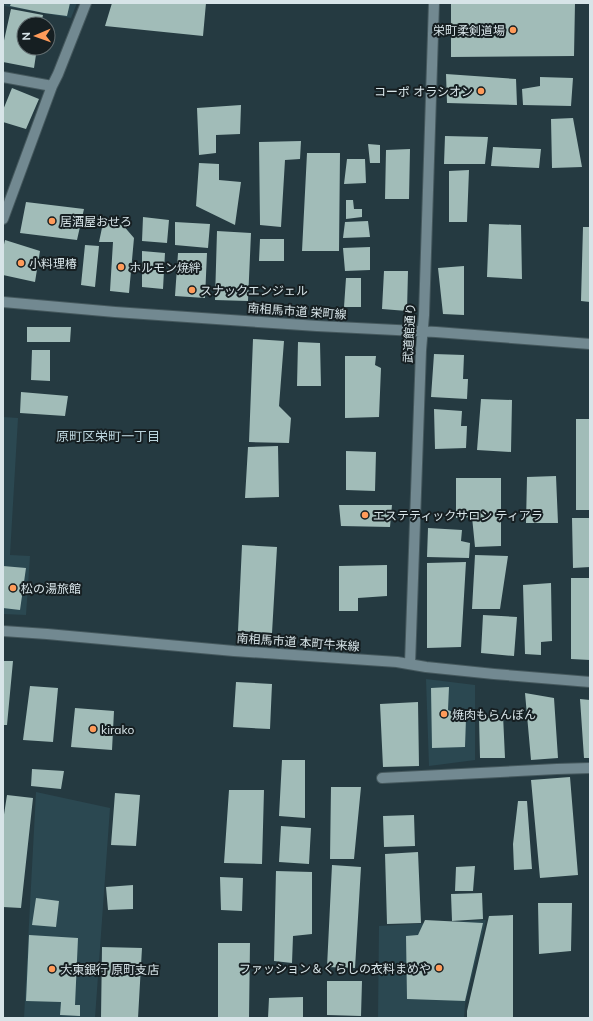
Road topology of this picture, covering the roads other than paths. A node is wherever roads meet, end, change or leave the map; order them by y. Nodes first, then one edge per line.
1 (86, 3) edge
2 (434, 3) edge
3 (3, 77) edge
4 (52, 86) junction
5 (3, 219) edge
6 (3, 302) edge
7 (422, 332) junction
8 (590, 344) edge
9 (3, 631) edge
10 (410, 664) junction
11 (590, 682) edge
12 (590, 768) edge
13 (382, 778) dead end

1 - 4 street
2 - 7 street, 武道館通り
3 - 4 street
4 - 5 street
6 - 7 street, 南相馬市道 栄町線
7 - 8 street, 南相馬市道 栄町線
7 - 10 street, 武道館通り
9 - 10 street, 南相馬市道 本町牛来線
10 - 11 street, 南相馬市道 本町牛来線
12 - 13 street

